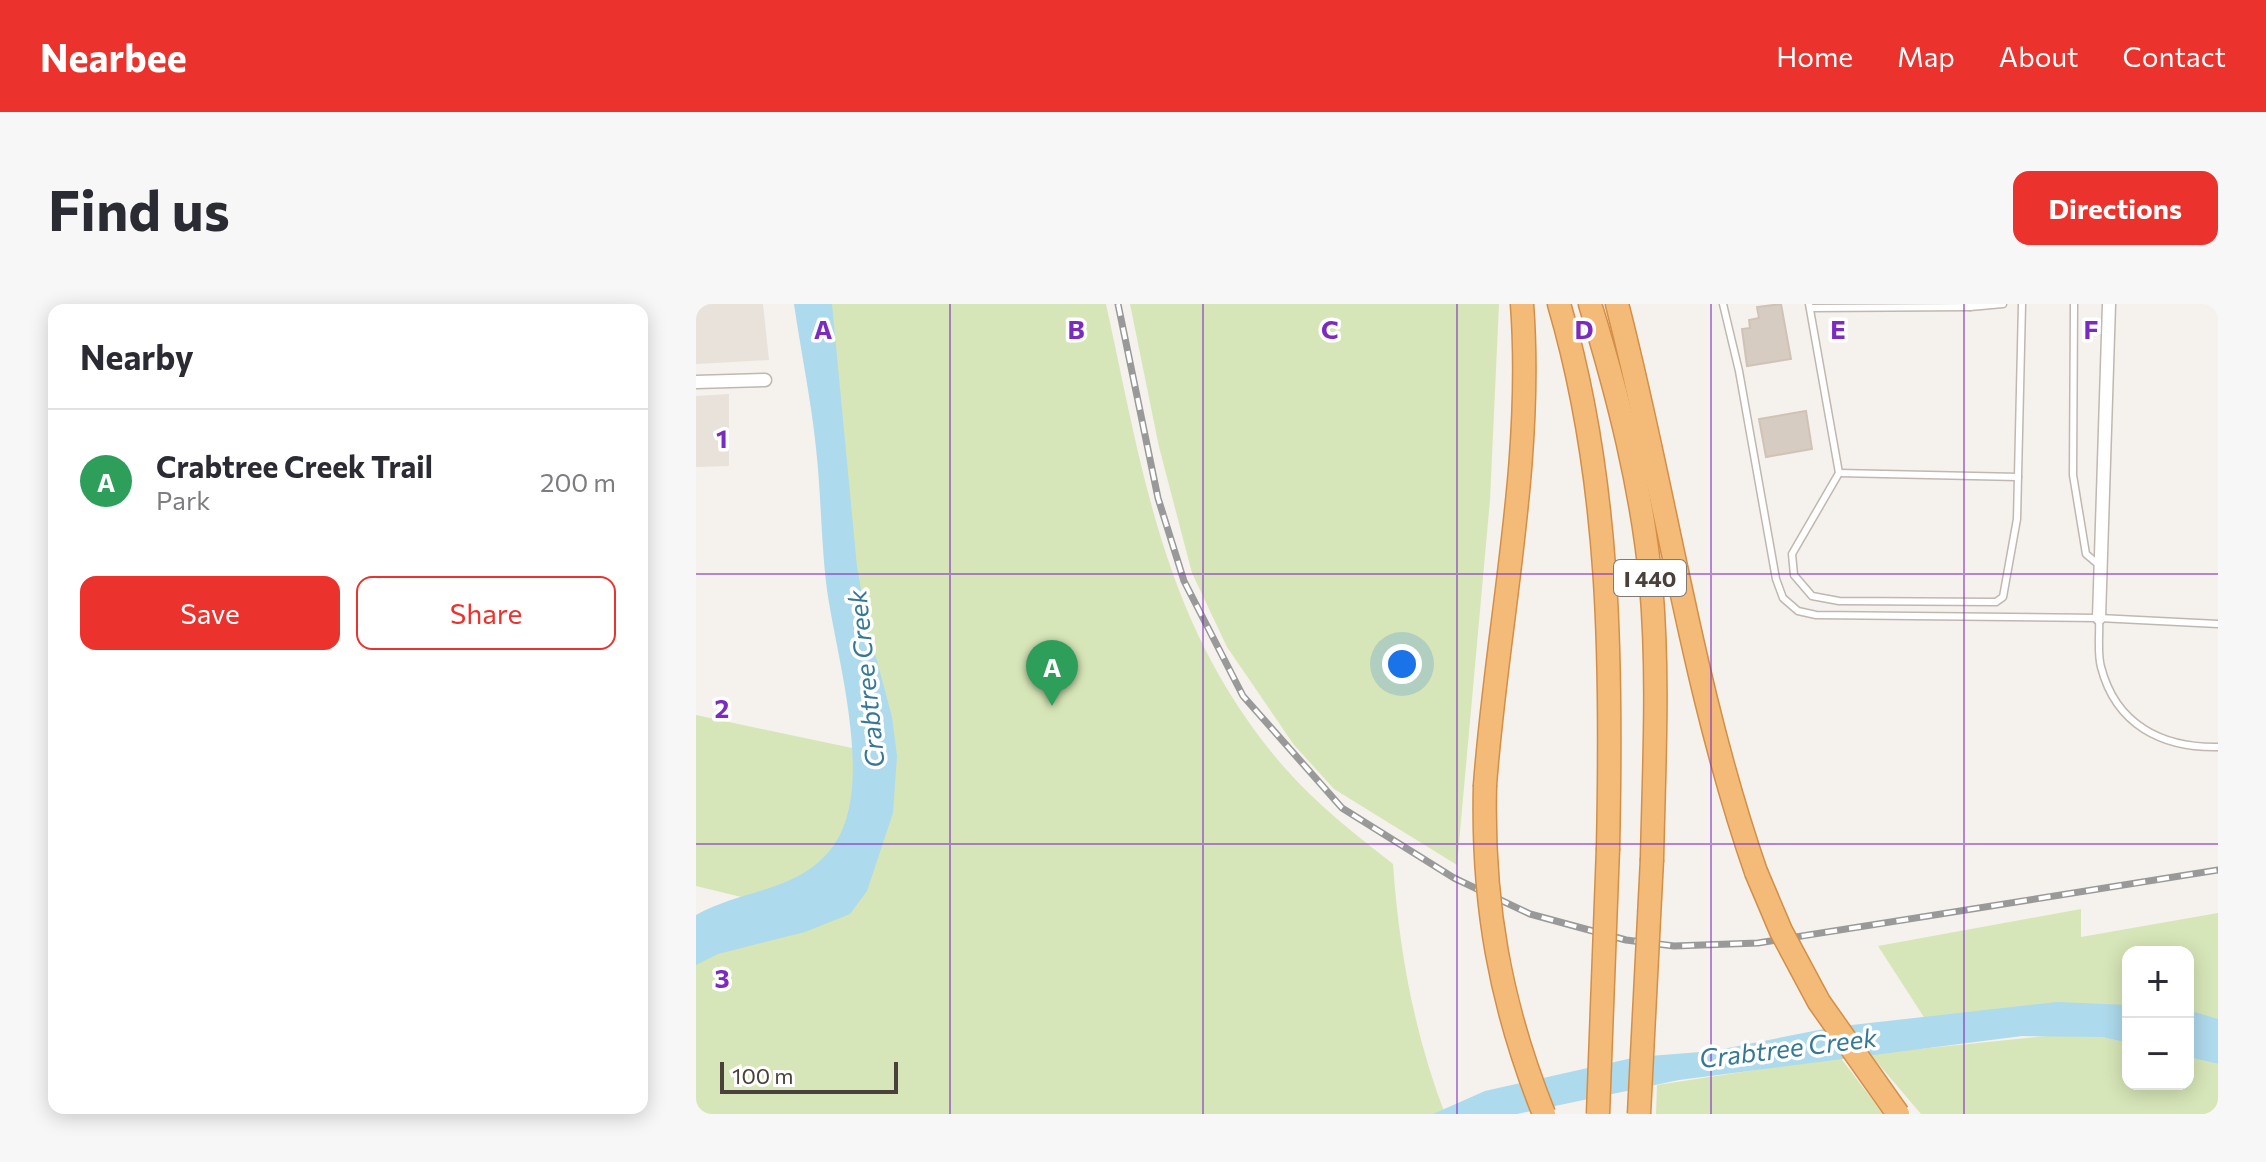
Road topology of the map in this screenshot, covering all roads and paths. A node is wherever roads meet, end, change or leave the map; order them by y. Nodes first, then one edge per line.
1 (1522, 304) edge
2 (1559, 304) edge
3 (1590, 304) edge
4 (1617, 304) edge
5 (1723, 304) edge
6 (2003, 304) edge
7 (2022, 304) edge
8 (2074, 304) edge
9 (2109, 304) edge
10 (1809, 306) edge
11 (1970, 306) edge
12 (765, 380) dead end
13 (696, 382) edge
14 (1839, 473) junction
15 (2018, 477) junction
16 (2101, 567) junction
17 (2099, 618) junction
18 (2218, 624) edge
19 (2218, 747) edge
20 (1544, 1114) edge
21 (1598, 1114) edge
22 (1639, 1114) edge
23 (1898, 1114) edge

1 - 20 highway, bridge
2 - 21 highway, I 440, bridge
3 - 22 highway, I 440, bridge
4 - 23 highway, bridge
5 - 17 lane
6 - 11 lane
7 - 15 lane
8 - 16 lane
9 - 16 street
10 - 11 lane
10 - 14 lane
12 - 13 street
14 - 15 lane
14 - 15 lane
16 - 17 street
17 - 18 lane
17 - 19 lane

